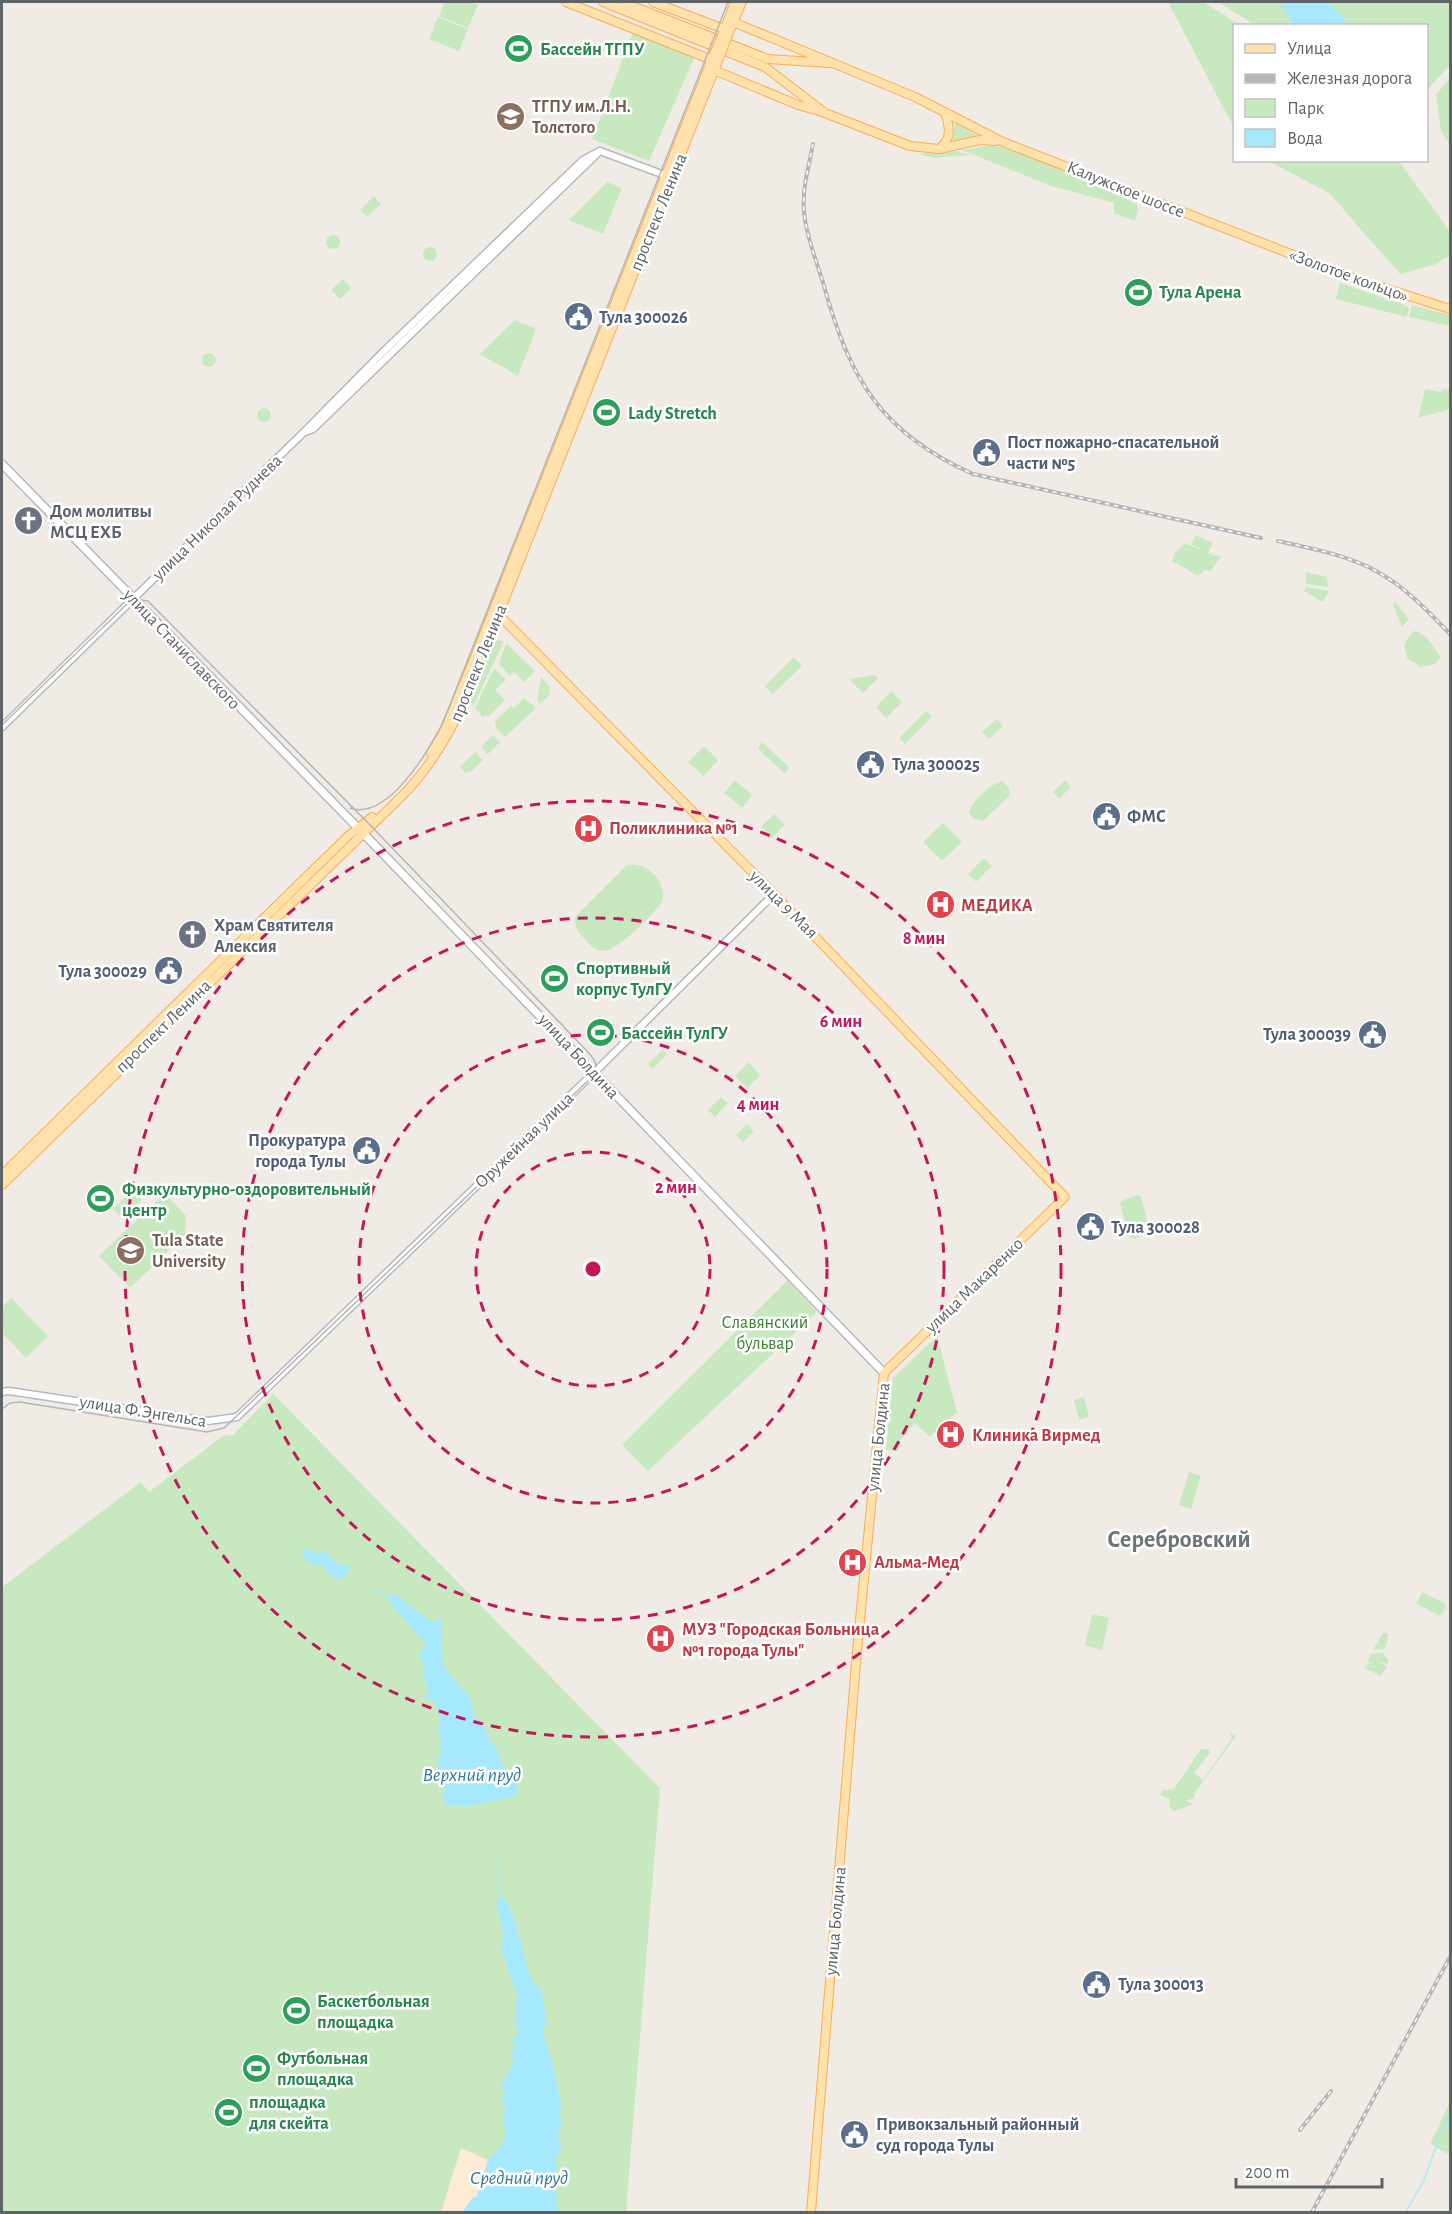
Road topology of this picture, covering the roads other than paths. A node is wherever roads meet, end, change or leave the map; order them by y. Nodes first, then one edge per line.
1 (566, 2) edge
2 (603, 2) edge
3 (622, 2) edge
4 (653, 2) edge
5 (735, 2) edge
6 (742, 2) edge
7 (733, 22) junction
8 (725, 33) junction
9 (715, 57) junction
10 (831, 63) junction
11 (714, 70) junction
12 (945, 112) junction
13 (825, 113) junction
14 (1003, 142) junction
15 (939, 149) junction
16 (669, 177) junction
17 (1249, 238) joint
18 (1450, 309) edge
19 (2, 464) edge
20 (134, 599) junction
21 (496, 613) junction
22 (2, 727) edge
23 (361, 831) junction
24 (774, 894) junction
25 (594, 1072) junction
26 (40, 1143) junction
27 (2, 1175) edge
28 (2, 1185) edge
29 (1065, 1197) joint
30 (884, 1373) junction
31 (272, 1383) joint
32 (2, 1392) edge
33 (811, 2212) edge

1 - 9 main road
2 - 13 main road, Калужское шоссе
3 - 10 main road
4 - 8 main road
5 - 8 main road, проспект Ленина
6 - 7 main road, проспект Ленина
7 - 8 main road, проспект Ленина
7 - 10 main road, Калужское шоссе
8 - 9 main road, проспект Ленина, bridge
9 - 11 main road, проспект Ленина
9 - 16 main road, проспект Ленина
10 - 12 main road, Калужское шоссе
11 - 13 main road
11 - 16 main road, проспект Ленина
12 - 14 main road, Калужское шоссе
12 - 15 main road
13 - 15 main road, Калужское шоссе
14 - 15 main road, Калужское шоссе
14 - 17 main road, Калужское шоссе
16 - 20 street, улица Николая Руднева
16 - 21 main road, проспект Ленина
17 - 18 main road, «Золотое кольцо»
19 - 20 main road, улица Станиславского
20 - 22 street, улица Николая Руднева
20 - 23 main road, улица Станиславского
21 - 23 main road, проспект Ленина
21 - 23 main road, проспект Ленина
21 - 24 main road, улица 9 Мая
23 - 25 main road, улица Болдина
23 - 26 main road, проспект Ленина
24 - 25 street, Оружейная улица
24 - 29 main road, улица 9 Мая
25 - 30 main road, улица Болдина
25 - 31 street, Оружейная улица
26 - 27 main road, проспект Ленина
26 - 28 main road, проспект Ленина
29 - 30 main road, улица Макаренко
30 - 33 main road, улица Болдина
31 - 32 street, улица Ф.Энгельса

